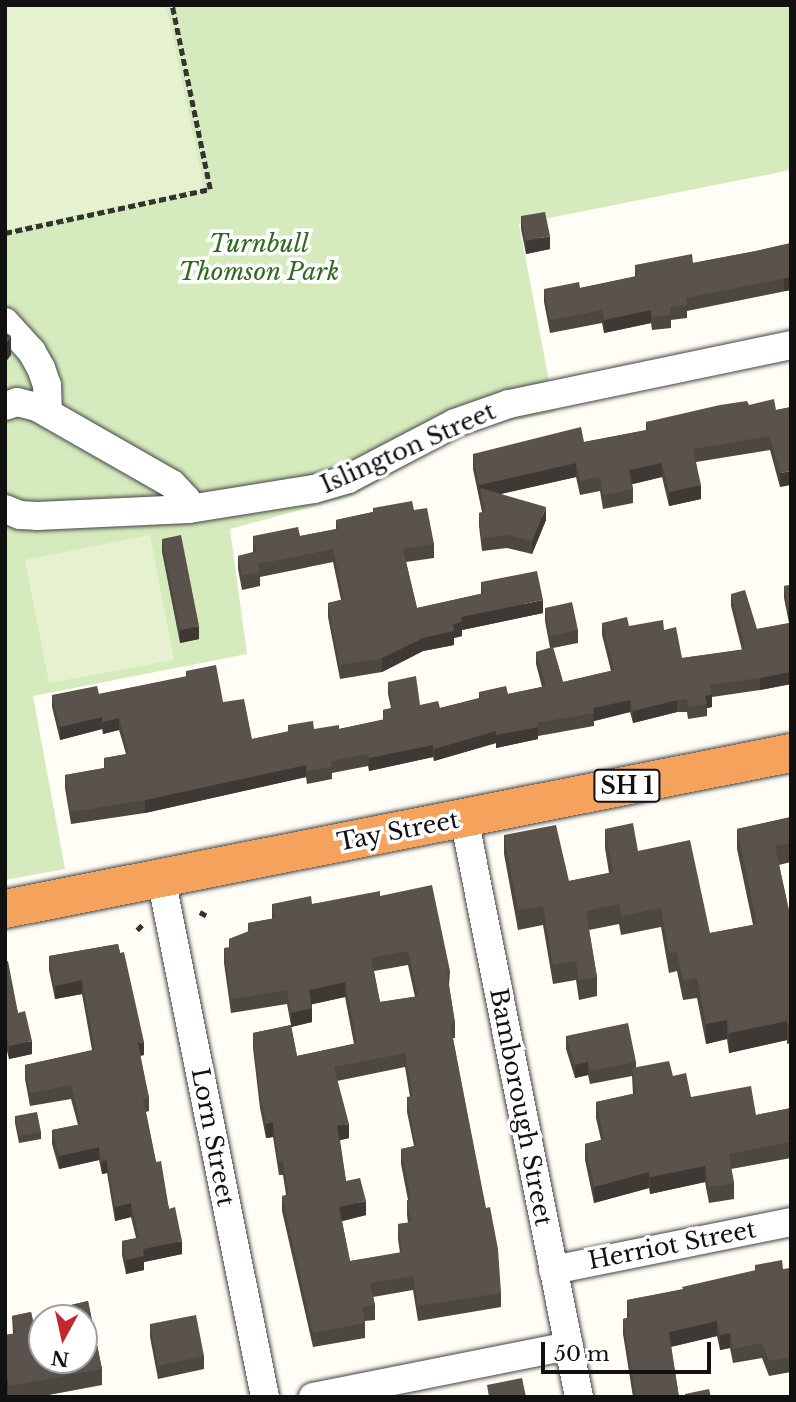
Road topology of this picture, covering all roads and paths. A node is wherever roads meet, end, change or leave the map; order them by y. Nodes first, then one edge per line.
1 (172, 5) edge
2 (5, 233) edge
3 (5, 322) edge
4 (791, 345) edge
5 (5, 406) edge
6 (48, 413) junction
7 (5, 509) edge
8 (188, 509) junction
9 (37, 516) junction
10 (5, 522) edge
11 (791, 753) edge
12 (464, 818) junction
13 (161, 878) junction
14 (5, 909) edge
15 (200, 912) dead end
16 (209, 917) dead end
17 (142, 925) dead end
18 (137, 930) dead end
19 (791, 1222) edge
20 (554, 1270) junction
21 (569, 1346) junction
22 (265, 1397) edge
23 (313, 1397) edge
24 (579, 1397) edge

1 - 2 path
3 - 6 street
4 - 8 street, Islington Street
5 - 6 street
6 - 8 street
7 - 9 street, Islington Street
8 - 9 street, Islington Street
9 - 10 street
11 - 12 highway, Tay Street / SH 1
12 - 13 highway, Tay Street / SH 1
12 - 20 street, Bamborough Street
13 - 14 highway, Tay Street / SH 1
13 - 22 street, Lorn Street
15 - 16 path
17 - 18 path
19 - 20 street, Herriot Street
20 - 21 street, Bamborough Street
21 - 23 street
21 - 24 street, Bamborough Street

